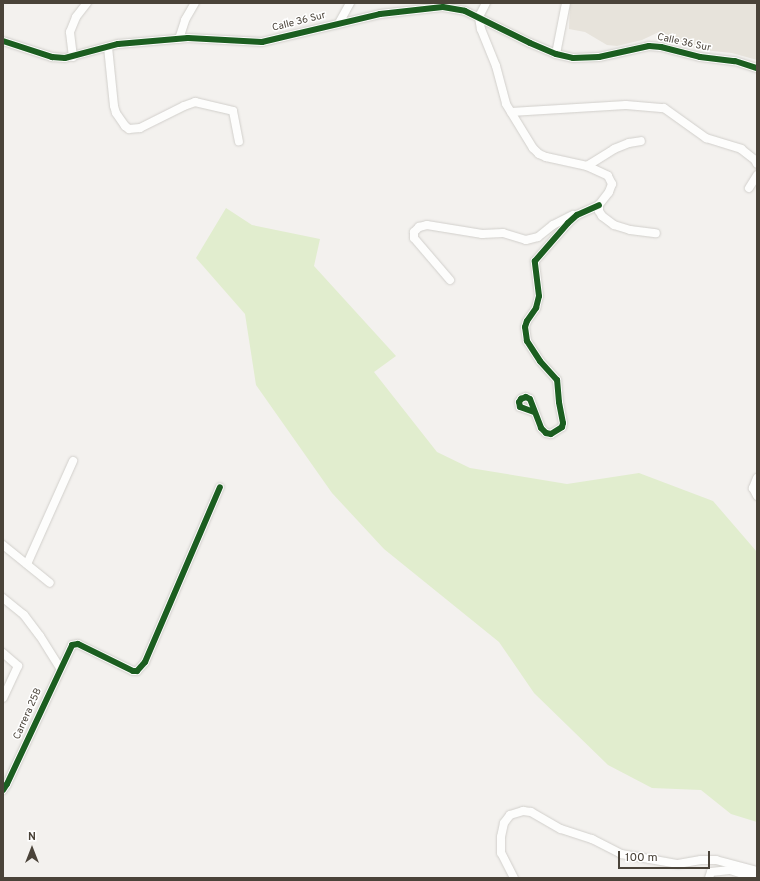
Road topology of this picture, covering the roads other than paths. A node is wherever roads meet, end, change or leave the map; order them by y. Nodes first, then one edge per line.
1 (86, 3) edge
2 (195, 3) edge
3 (350, 3) edge
4 (486, 3) edge
5 (566, 3) edge
6 (479, 17) junction
7 (339, 23) junction
8 (179, 39) junction
9 (3, 42) edge
10 (108, 47) junction
11 (556, 54) junction
12 (73, 57) junction
13 (757, 68) edge
14 (511, 112) junction
15 (239, 141) dead end
16 (641, 141) dead end
17 (757, 164) edge
18 (587, 166) junction
19 (757, 176) edge
20 (749, 188) dead end
21 (599, 205) junction
22 (577, 214) junction
23 (656, 233) dead end
24 (450, 280) dead end
25 (534, 412) dead end
26 (73, 461) dead end
27 (757, 478) edge
28 (220, 487) dead end
29 (757, 496) edge
30 (3, 545) edge
31 (27, 564) junction
32 (50, 583) dead end
33 (3, 598) edge
34 (3, 653) edge
35 (60, 668) junction
36 (3, 698) edge
37 (3, 790) edge
38 (757, 872) edge
39 (514, 878) edge
40 (709, 878) edge
41 (755, 878) edge

1 - 12 street
2 - 8 street
3 - 7 street
4 - 6 street
5 - 11 street
6 - 7 street, Calle 36 Sur
6 - 11 street, Calle 36 Sur
6 - 14 street
7 - 8 street, Calle 36 Sur
8 - 10 street, Calle 36 Sur
9 - 12 street, Calle 36 Sur
10 - 12 street, Calle 36 Sur
10 - 15 street
11 - 13 street, Calle 36 Sur
14 - 17 street
14 - 18 street
16 - 18 street
18 - 21 street
19 - 20 street
21 - 22 street
21 - 23 street
22 - 24 street
22 - 25 street
26 - 31 street
27 - 29 street
28 - 35 street, Carrera 25B
30 - 31 street
31 - 32 street
33 - 35 street
34 - 36 street
35 - 37 street, Carrera 25B
38 - 39 street
40 - 41 street

